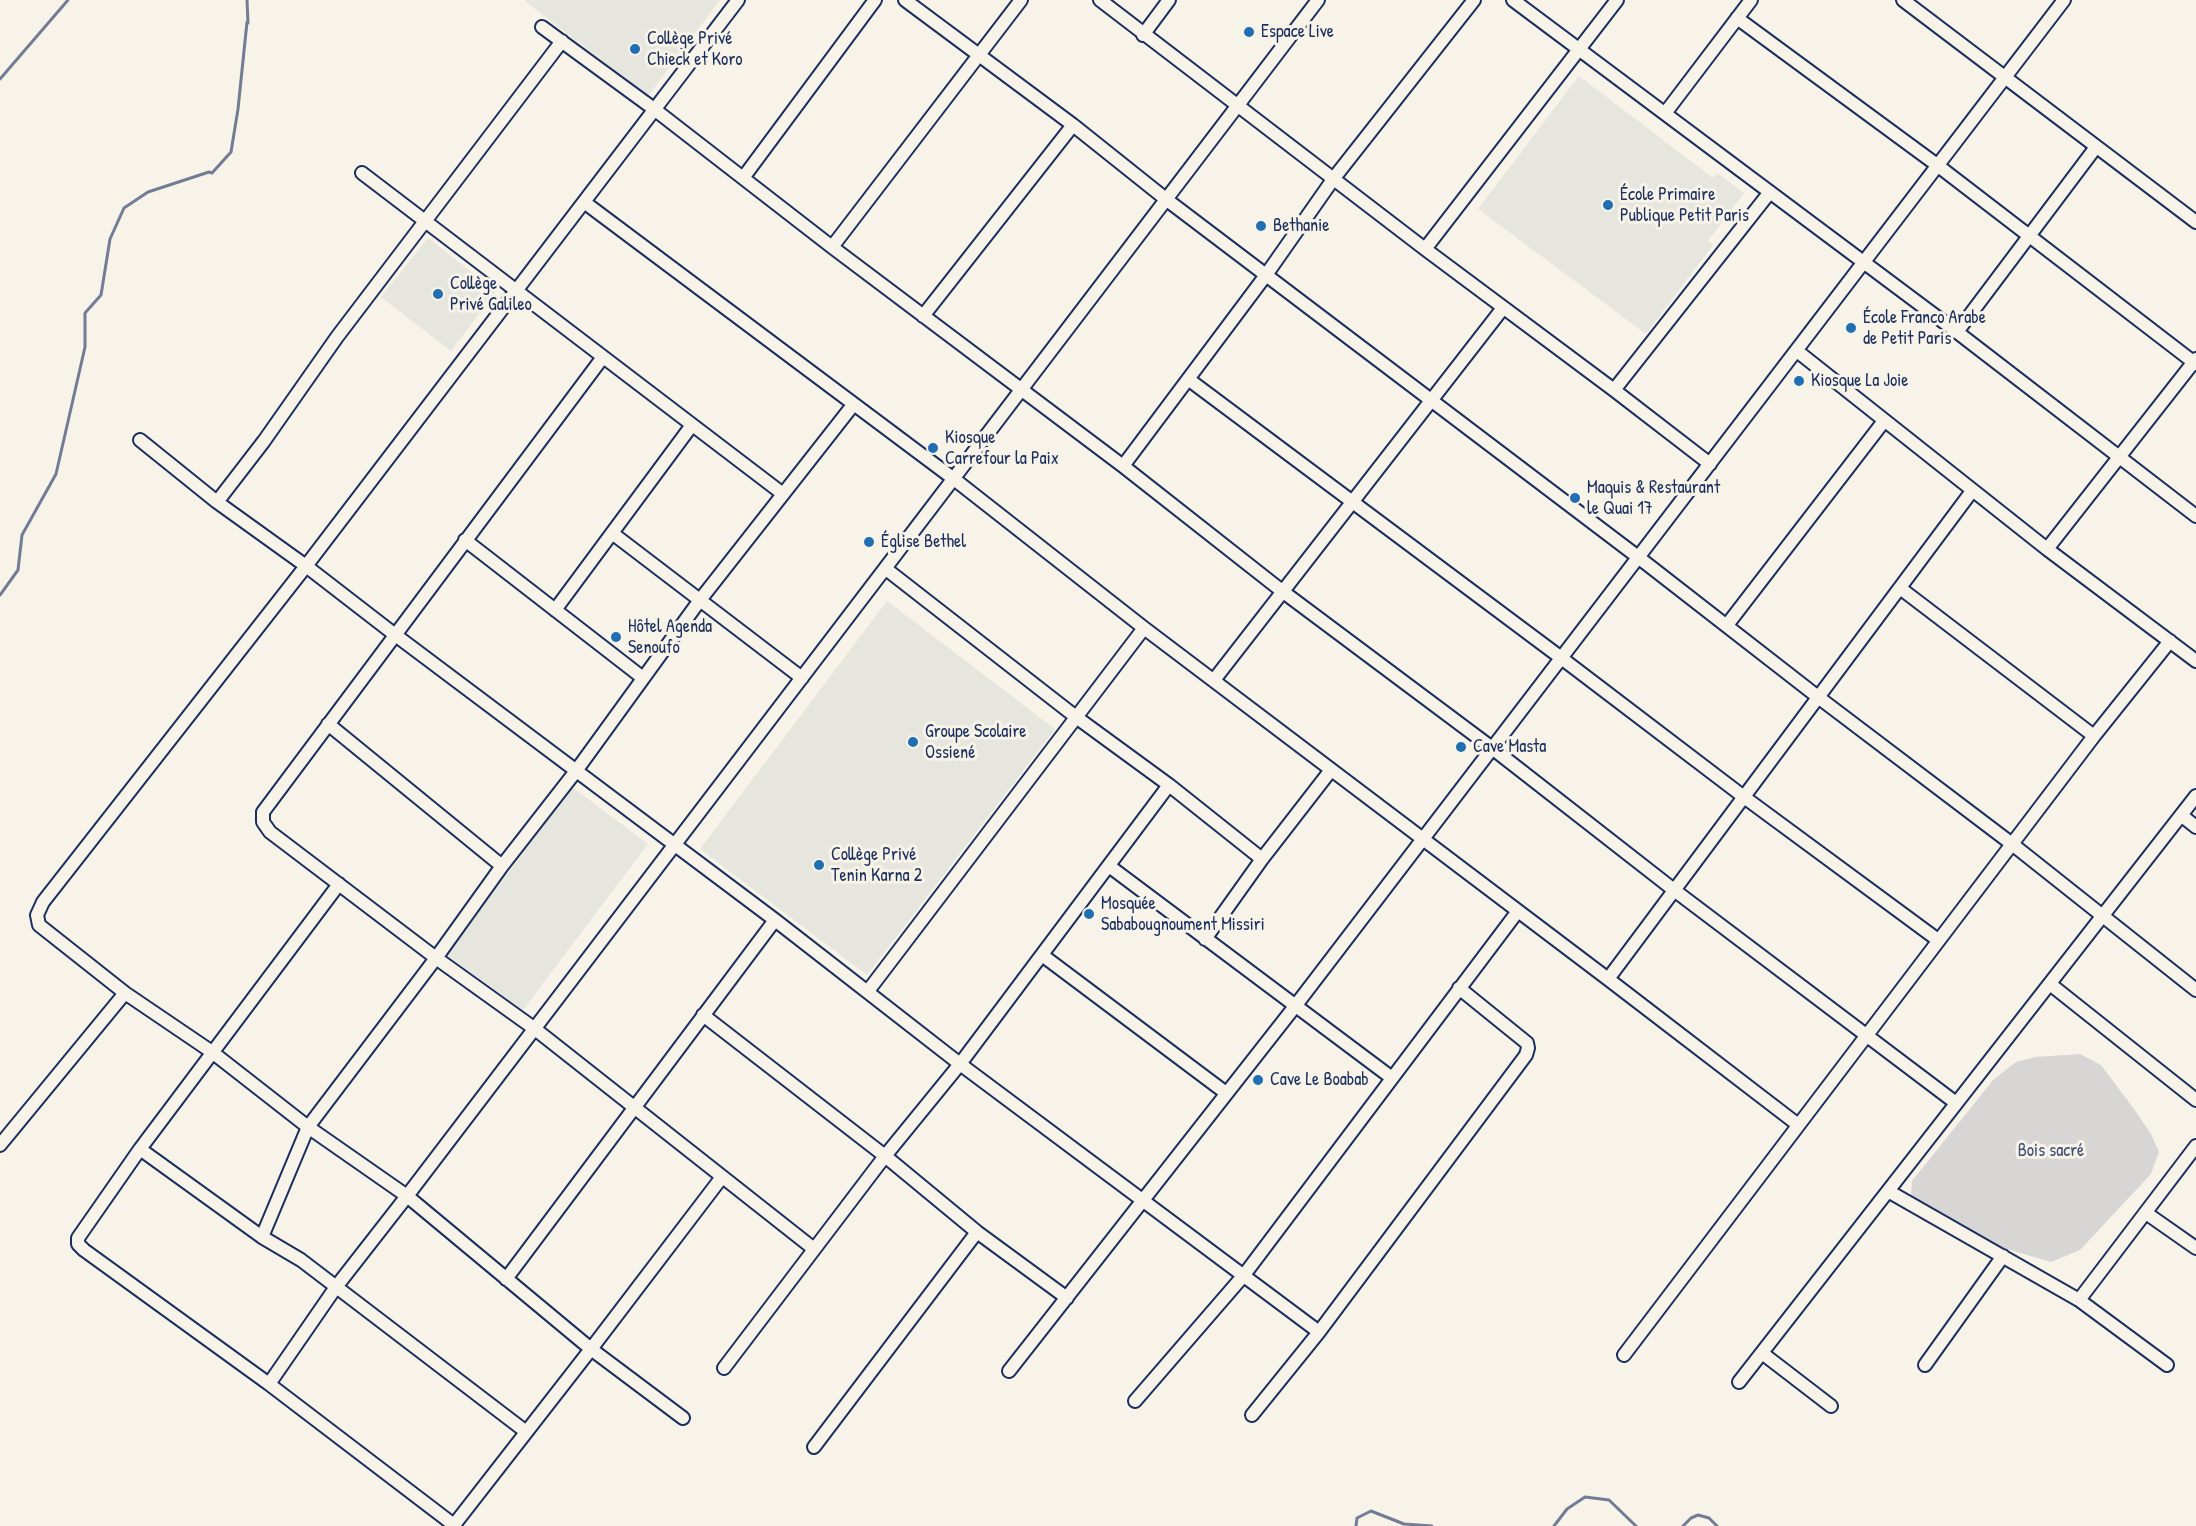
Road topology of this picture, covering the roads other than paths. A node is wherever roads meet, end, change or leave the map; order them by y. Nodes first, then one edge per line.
1 (738, 0) edge
2 (875, 0) edge
3 (905, 0) edge
4 (1022, 0) edge
5 (1100, 0) edge
6 (1169, 0) edge
7 (1318, 0) edge
8 (1474, 0) edge
9 (1513, 0) edge
10 (1617, 0) edge
11 (1751, 0) edge
12 (1903, 0) edge
13 (2064, 0) edge
14 (1737, 18) junction
15 (542, 27) dead end
16 (1143, 35) junction
17 (562, 41) junction
18 (1579, 50) junction
19 (980, 57) junction
20 (2005, 77) junction
21 (1237, 104) junction
22 (654, 109) junction
23 (1666, 112) junction
24 (1073, 125) junction
25 (2096, 147) junction
26 (1937, 165) junction
27 (362, 173) dead end
28 (743, 178) junction
29 (1334, 178) junction
30 (1770, 192) junction
31 (1167, 200) junction
32 (584, 202) junction
33 (2196, 222) edge
34 (425, 223) junction
35 (2030, 235) junction
36 (832, 247) junction
37 (1425, 249) junction
38 (1864, 262) junction
39 (1266, 275) junction
40 (516, 291) junction
41 (1503, 308) junction
42 (923, 316) junction
43 (1958, 332) junction
44 (1797, 351) junction
45 (603, 357) junction
46 (2195, 362) edge
47 (1188, 379) junction
48 (1022, 390) junction
49 (1614, 390) junction
50 (1433, 400) junction
51 (853, 405) junction
52 (1884, 421) junction
53 (692, 425) junction
54 (140, 440) dead end
55 (2119, 457) junction
56 (1710, 464) junction
57 (1124, 466) junction
58 (954, 479) junction
59 (1972, 491) junction
60 (783, 494) junction
61 (217, 502) junction
62 (1353, 503) junction
63 (2196, 516) edge
64 (612, 534) junction
65 (465, 540) junction
66 (2047, 549) junction
67 (1638, 557) junction
68 (306, 566) junction
69 (886, 569) junction
70 (1900, 588) junction
71 (1282, 591) junction
72 (700, 600) junction
73 (555, 610) junction
74 (1727, 625) junction
75 (1144, 628) junction
76 (394, 634) junction
77 (2170, 641) junction
78 (1560, 657) junction
79 (2196, 661) edge
80 (643, 678) junction
81 (802, 678) junction
82 (1214, 680) junction
83 (1818, 698) junction
84 (1076, 717) junction
85 (328, 724) junction
86 (2094, 736) junction
87 (1492, 748) junction
88 (1331, 770) junction
89 (576, 771) junction
90 (1168, 785) junction
91 (2196, 796) edge
92 (1744, 797) junction
93 (2181, 815) junction
94 (2196, 827) edge
95 (1424, 839) junction
96 (2012, 844) junction
97 (675, 845) junction
98 (1262, 859) junction
99 (502, 866) junction
100 (1109, 866) junction
101 (339, 884) junction
102 (1674, 890) junction
103 (1518, 910) junction
104 (2103, 917) junction
105 (775, 920) junction
106 (1205, 939) junction
107 (1938, 940) junction
108 (1042, 955) junction
109 (436, 958) junction
110 (1608, 979) junction
111 (2050, 984) junction
112 (1459, 988) junction
113 (2196, 990) edge
114 (868, 991) junction
115 (125, 993) junction
116 (1296, 1005) junction
117 (703, 1015) junction
118 (535, 1029) junction
119 (1866, 1034) junction
120 (212, 1052) junction
121 (960, 1064) junction
122 (1392, 1078) junction
123 (1226, 1093) junction
124 (2196, 1100) edge
125 (1956, 1103) junction
126 (633, 1108) junction
127 (1797, 1124) junction
128 (308, 1127) junction
129 (0, 1145) edge
130 (2196, 1146) edge
131 (140, 1149) junction
132 (885, 1156) junction
133 (722, 1178) junction
134 (1888, 1191) junction
135 (407, 1196) junction
136 (1143, 1199) junction
137 (2146, 1213) junction
138 (977, 1232) junction
139 (262, 1237) junction
140 (2196, 1248) edge
141 (814, 1249) junction
142 (2003, 1256) junction
143 (1244, 1275) junction
144 (506, 1279) junction
145 (336, 1287) junction
146 (1067, 1298) junction
147 (2079, 1300) junction
148 (1319, 1332) junction
149 (591, 1349) junction
150 (1762, 1353) junction
151 (1623, 1355) dead end
152 (1925, 1365) dead end
153 (2167, 1365) dead end
154 (724, 1368) dead end
155 (1009, 1371) dead end
156 (1739, 1382) dead end
157 (269, 1384) junction
158 (1135, 1401) dead end
159 (1831, 1406) dead end
160 (1252, 1415) dead end
161 (683, 1418) dead end
162 (525, 1431) junction
163 (814, 1447) dead end

1 - 22 street
2 - 28 street
3 - 19 street
4 - 19 street
5 - 16 street
6 - 16 street
7 - 21 street
8 - 29 street
9 - 18 street
10 - 18 street
11 - 14 street
12 - 20 street
13 - 20 street
14 - 23 street
14 - 26 street
15 - 17 street
16 - 21 street
17 - 22 street
17 - 34 street
18 - 23 street
18 - 37 street
19 - 24 street
19 - 36 street
20 - 25 street
20 - 26 street
21 - 29 street
21 - 31 street
22 - 28 street
22 - 32 street
23 - 30 street
24 - 31 street
24 - 42 street
25 - 33 street
25 - 35 street
26 - 35 street
26 - 38 street
27 - 34 street
28 - 36 street
29 - 37 street
29 - 39 street
30 - 38 street
30 - 49 street
31 - 39 street
31 - 48 street
32 - 40 street
32 - 51 street
34 - 40 street
34 - 61 street
35 - 43 street
35 - 46 street
36 - 42 street
37 - 41 street
38 - 43 street
38 - 44 street
39 - 47 street
39 - 50 street
40 - 45 street
40 - 68 street
41 - 49 street
41 - 50 street
42 - 48 street
43 - 55 street
44 - 52 street
44 - 56 street
45 - 53 street
45 - 65 street
46 - 55 street
47 - 57 street
47 - 62 street
48 - 57 street
48 - 58 street
49 - 56 street
50 - 62 street
50 - 67 street
51 - 58 street
51 - 60 street
52 - 59 street
52 - 74 street
53 - 60 street
53 - 64 street
54 - 61 street
55 - 63 street
55 - 66 street
56 - 67 street
57 - 71 street
58 - 69 street
58 - 75 street
59 - 66 street
59 - 70 street
60 - 72 street
61 - 68 street
62 - 71 street
62 - 78 street
64 - 72 street
64 - 73 street
65 - 73 street
65 - 76 street
66 - 77 street
67 - 74 street
67 - 78 street
68 - 76 street
68 - 115 street
69 - 81 street
69 - 84 street
70 - 83 street
70 - 86 street
71 - 82 street
71 - 87 street
72 - 80 street
72 - 81 street
73 - 80 street
74 - 83 street
75 - 82 street
75 - 84 street
76 - 85 street
76 - 89 street
77 - 79 street
77 - 86 street
78 - 87 street
78 - 92 street
80 - 89 street
81 - 97 street
82 - 88 street
83 - 92 street
83 - 96 street
84 - 90 street
84 - 114 street
85 - 99 street
85 - 101 street
86 - 96 street
87 - 95 street
87 - 102 street
88 - 95 street
88 - 98 street
89 - 97 street
89 - 99 street
90 - 98 street
90 - 100 street
91 - 93 street
92 - 102 street
92 - 107 street
93 - 94 street
93 - 104 street
95 - 103 street
95 - 116 street
96 - 104 street
96 - 107 street
97 - 105 street
97 - 118 street
98 - 106 street
99 - 109 street
100 - 106 street
100 - 108 street
101 - 109 street
101 - 120 street
102 - 110 street
102 - 119 street
103 - 110 street
103 - 112 street
104 - 111 street
104 - 113 street
105 - 114 street
105 - 117 street
106 - 116 street
107 - 119 street
108 - 121 street
108 - 123 street
109 - 118 street
109 - 128 street
110 - 127 street
111 - 124 street
111 - 125 street
112 - 122 street
112 - 148 street
114 - 121 street
115 - 120 street
115 - 129 street
116 - 122 street
116 - 123 street
117 - 126 street
117 - 132 street
118 - 126 street
118 - 135 street
119 - 125 street
119 - 127 street
120 - 128 street
120 - 131 street
121 - 132 street
121 - 136 street
122 - 143 street
123 - 136 street
125 - 134 street
126 - 133 street
126 - 144 street
127 - 151 street
128 - 135 street
128 - 139 street
130 - 137 street
131 - 139 street
131 - 157 street
132 - 138 street
132 - 141 street
133 - 141 street
133 - 149 street
134 - 142 street
134 - 150 street
135 - 144 street
135 - 145 street
136 - 143 street
136 - 146 street
137 - 140 street
137 - 147 street
138 - 146 street
138 - 163 street
139 - 145 street
141 - 154 street
142 - 147 street
142 - 152 street
143 - 148 street
143 - 158 street
144 - 149 street
145 - 157 street
145 - 162 street
146 - 155 street
147 - 153 street
148 - 160 street
149 - 161 street
149 - 162 street
150 - 156 street
150 - 159 street
157 - 162 street

